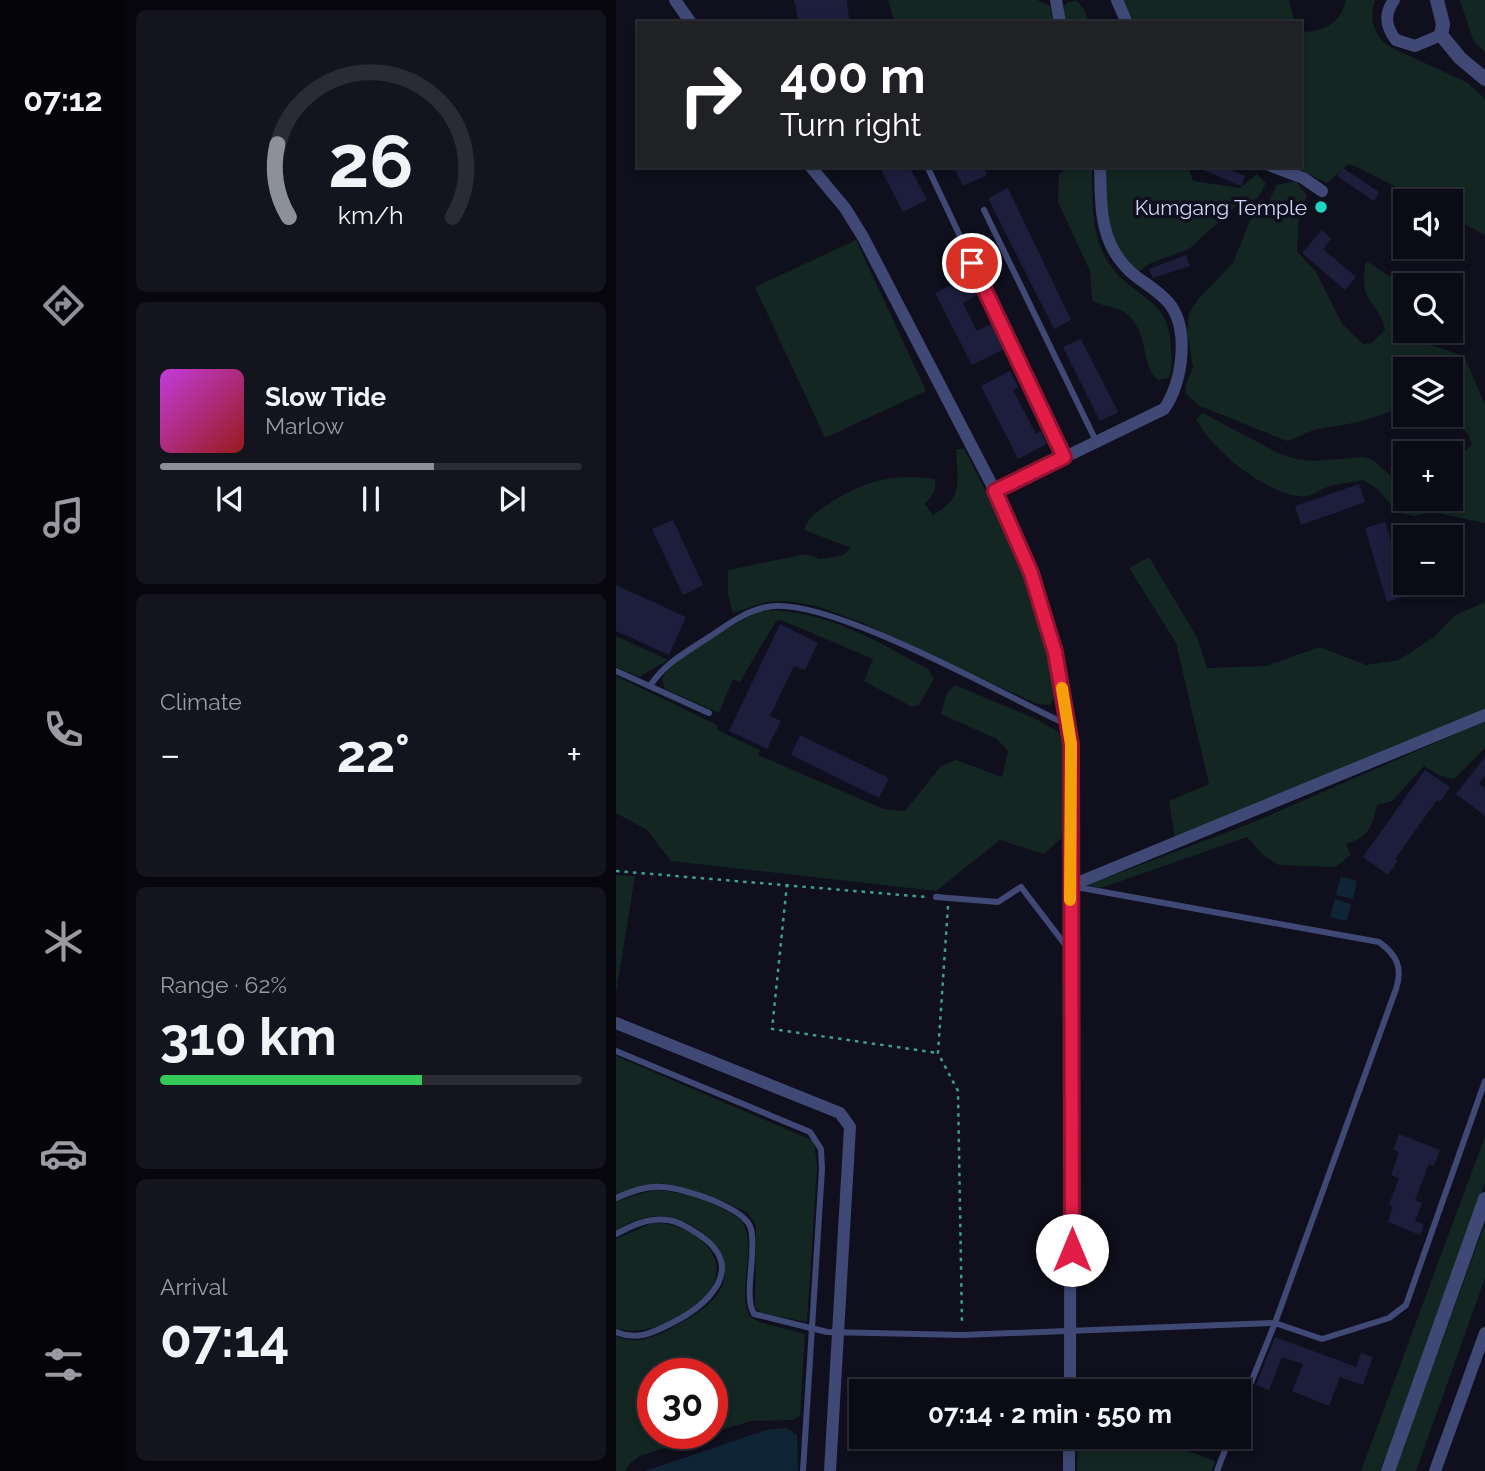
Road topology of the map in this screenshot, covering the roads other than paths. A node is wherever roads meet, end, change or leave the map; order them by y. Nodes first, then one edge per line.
1 (675, 0) edge
2 (1056, 0) edge
3 (1117, 0) edge
4 (1394, 0) edge
5 (1437, 0) edge
6 (690, 21) edge
7 (1060, 21) edge
8 (1126, 21) edge
9 (1441, 35) junction
10 (1485, 79) edge
11 (812, 168) edge
12 (928, 168) edge
13 (1100, 168) edge
14 (1276, 168) edge
15 (1322, 191) dead end
16 (984, 210) dead end
17 (1096, 441) junction
18 (1064, 457) junction
19 (995, 491) junction
20 (616, 671) edge
21 (650, 686) junction
22 (709, 713) dead end
23 (1485, 715) edge
24 (1068, 724) junction
25 (1070, 886) junction
26 (936, 897) road end
27 (1071, 952) junction
28 (616, 1023) edge
29 (616, 1051) edge
30 (1485, 1081) edge
31 (616, 1198) edge
32 (1485, 1199) edge
33 (616, 1234) edge
34 (1275, 1323) junction
35 (813, 1329) junction
36 (1072, 1331) junction
37 (616, 1332) edge
38 (840, 1332) junction
39 (1485, 1333) edge
40 (1070, 1379) edge
41 (1251, 1382) edge
42 (1069, 1449) edge
43 (1225, 1449) edge
44 (803, 1471) edge
45 (830, 1471) edge
46 (1069, 1471) edge
47 (1217, 1471) edge
48 (1388, 1471) edge
49 (1435, 1471) edge

1 - 6 street
2 - 7 street
3 - 8 street
4 - 9 street
5 - 9 street
9 - 10 street
11 - 19 street
12 - 18 lane
13 - 17 street
14 - 15 street
16 - 17 lane
17 - 18 street
18 - 19 street
19 - 24 street
20 - 21 lane
21 - 22 lane
21 - 24 lane
23 - 25 street
24 - 25 street
25 - 27 street
25 - 34 lane
26 - 27 lane
27 - 36 street
28 - 38 street
29 - 35 lane
30 - 34 lane
31 - 35 lane
32 - 48 street
33 - 37 lane
34 - 36 lane
34 - 41 lane
35 - 38 lane
35 - 44 lane
36 - 38 lane
36 - 40 street
38 - 45 street
39 - 49 street
42 - 46 street
43 - 47 lane

